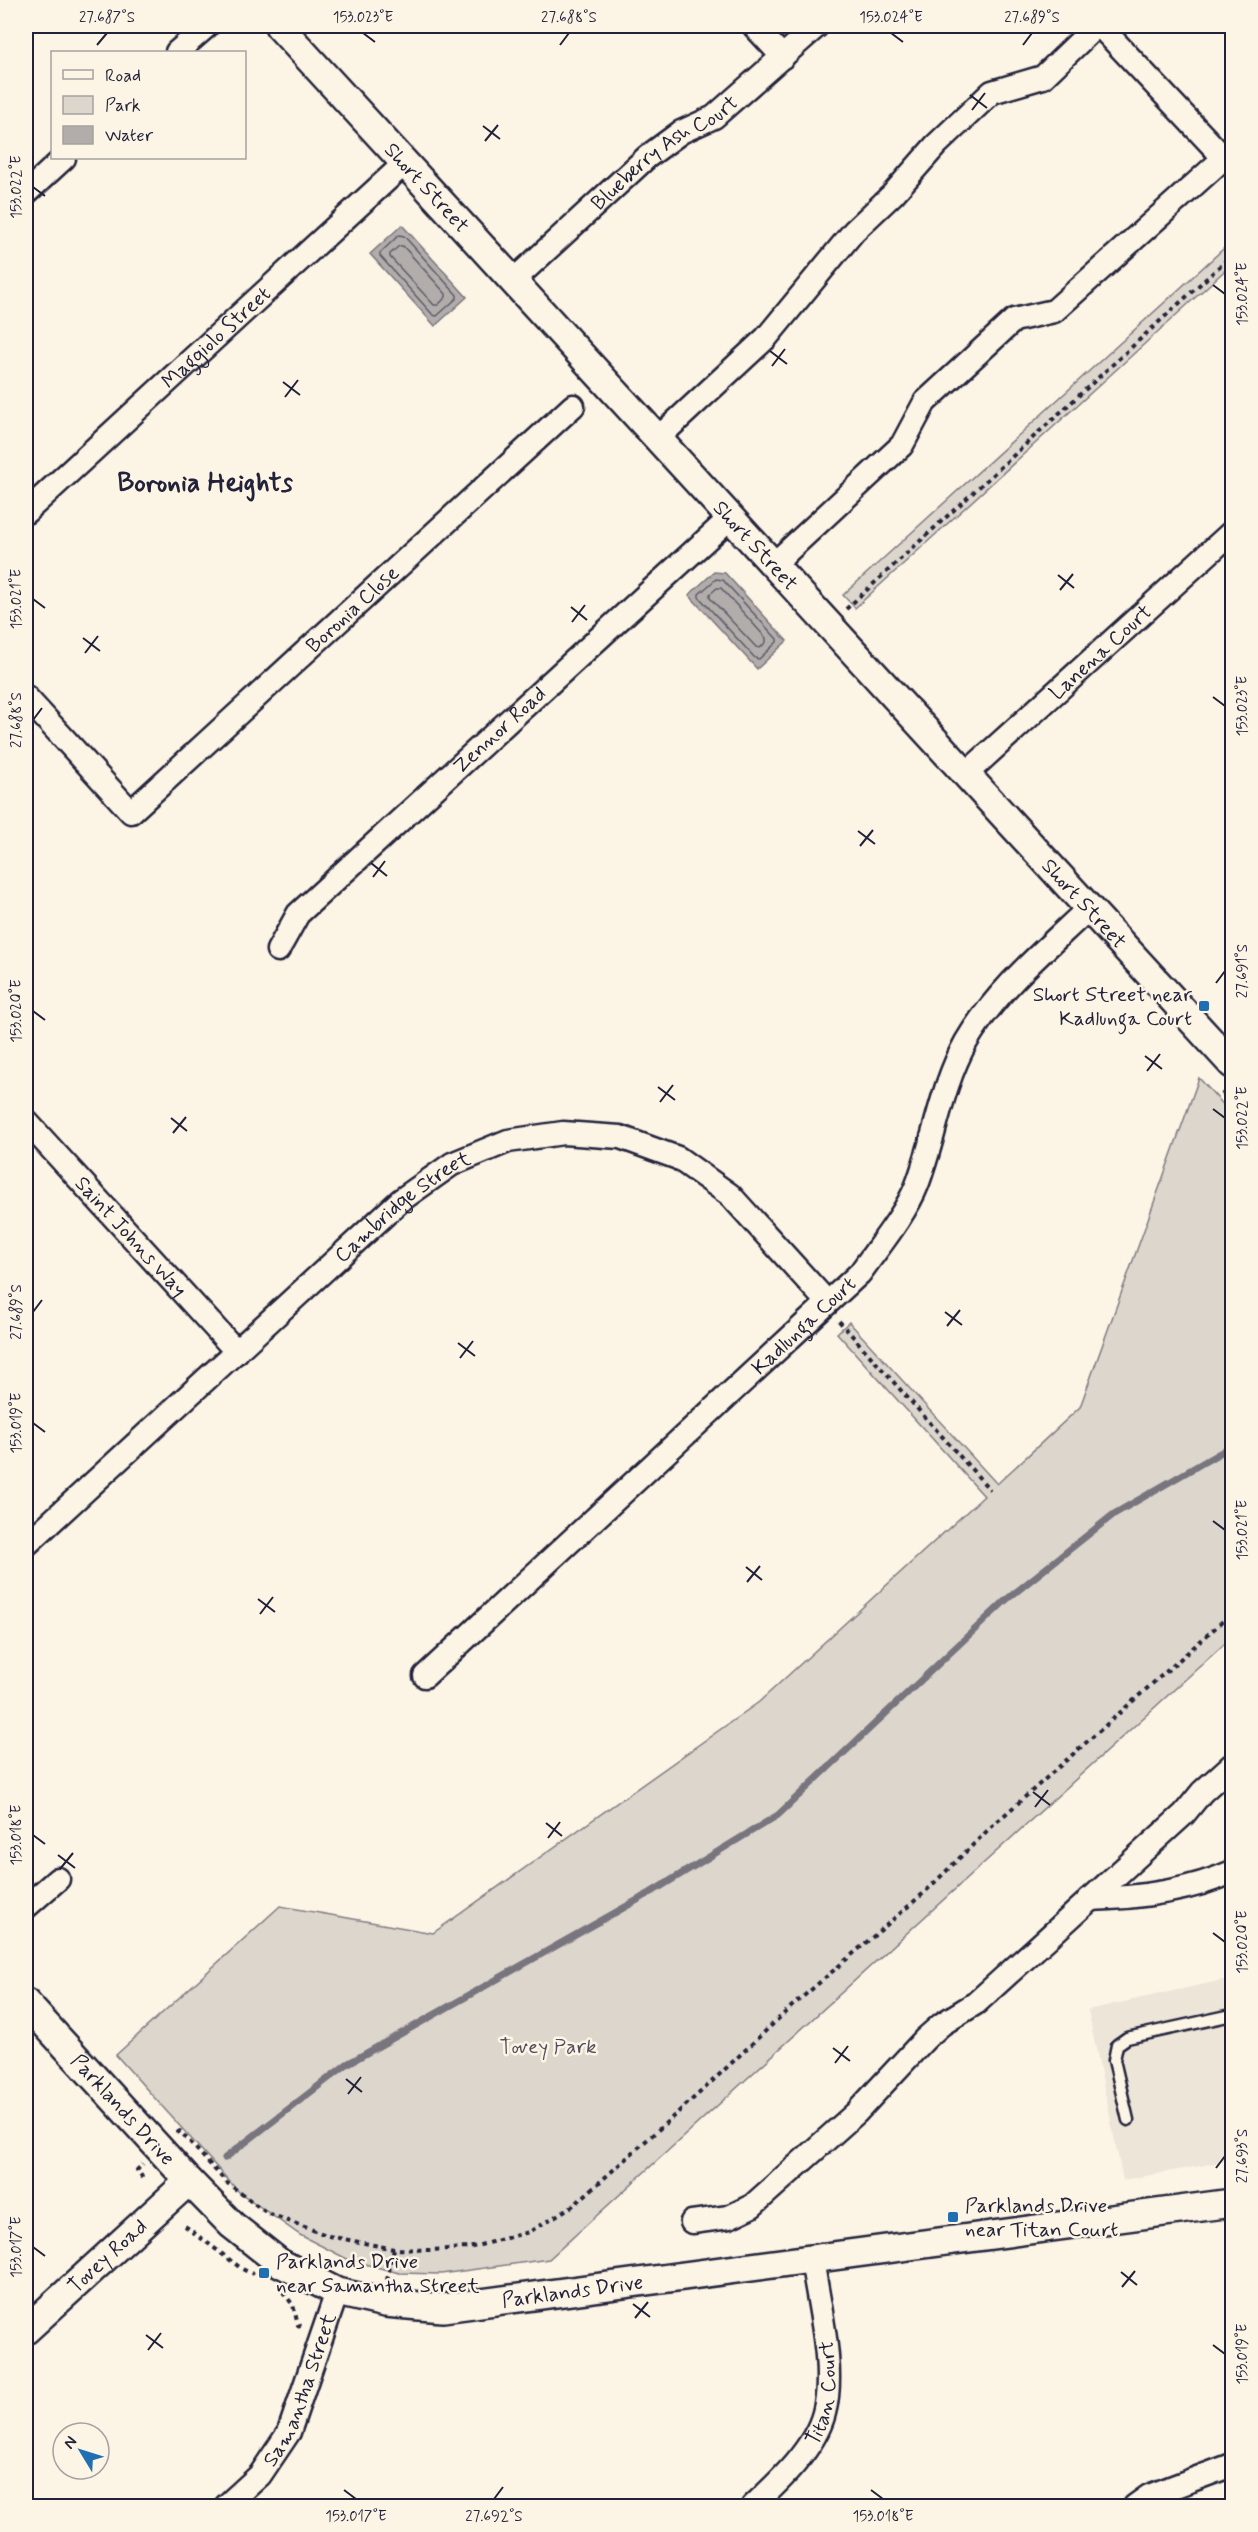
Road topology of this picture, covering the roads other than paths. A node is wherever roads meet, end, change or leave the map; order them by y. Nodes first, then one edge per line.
1 (207, 26) edge
2 (279, 26) edge
3 (754, 26) edge
4 (817, 26) edge
5 (1098, 26) edge
6 (178, 51) edge
7 (783, 57) junction
8 (62, 159) edge
9 (405, 163) junction
10 (1228, 163) edge
11 (26, 193) edge
12 (514, 280) junction
13 (573, 406) dead end
14 (658, 438) junction
15 (26, 512) edge
16 (730, 518) junction
17 (1233, 532) edge
18 (774, 564) junction
19 (26, 697) edge
20 (967, 773) junction
21 (1089, 908) junction
22 (278, 950) dead end
23 (1233, 1064) edge
24 (26, 1120) edge
25 (827, 1302) junction
26 (237, 1352) junction
27 (26, 1545) edge
28 (424, 1676) dead end
29 (1233, 1765) edge
30 (1233, 1872) edge
31 (58, 1879) dead end
32 (1089, 1899) junction
33 (26, 1907) edge
34 (26, 2002) edge
35 (1233, 2015) edge
36 (1128, 2120) dead end
37 (189, 2181) junction
38 (1233, 2203) edge
39 (692, 2222) dead end
40 (812, 2258) junction
41 (337, 2292) junction
42 (26, 2330) edge
43 (1233, 2465) edge
44 (226, 2506) edge
45 (753, 2506) edge
46 (1135, 2506) edge

1 - 6 street
2 - 9 street, Short Street
3 - 7 street
4 - 7 street, Blueberry Ash Court
5 - 10 street
5 - 14 street
7 - 12 street, Blueberry Ash Court
8 - 11 street
9 - 12 street, Short Street
9 - 15 street, Maggiolo Street
10 - 18 street
12 - 14 street, Short Street
13 - 19 street, Boronia Close
14 - 16 street, Short Street
16 - 18 street, Short Street
16 - 22 street, Zennor Road
17 - 20 street, Lanena Court
18 - 20 street, Short Street
20 - 21 street, Short Street
21 - 23 street, Short Street
21 - 25 street, Kadlunga Court
24 - 26 street, Saint Johns Way
25 - 26 street, Cambridge Street
25 - 28 street, Kadlunga Court
26 - 27 street, Cambridge Street
29 - 32 street
30 - 32 street
31 - 33 street
32 - 39 street
34 - 37 street, Parklands Drive
35 - 36 lane
37 - 41 street, Parklands Drive
37 - 42 street, Tovey Road
38 - 40 street, Parklands Drive
40 - 41 street, Parklands Drive
40 - 45 street, Titan Court
41 - 44 street, Samantha Street
43 - 46 street

